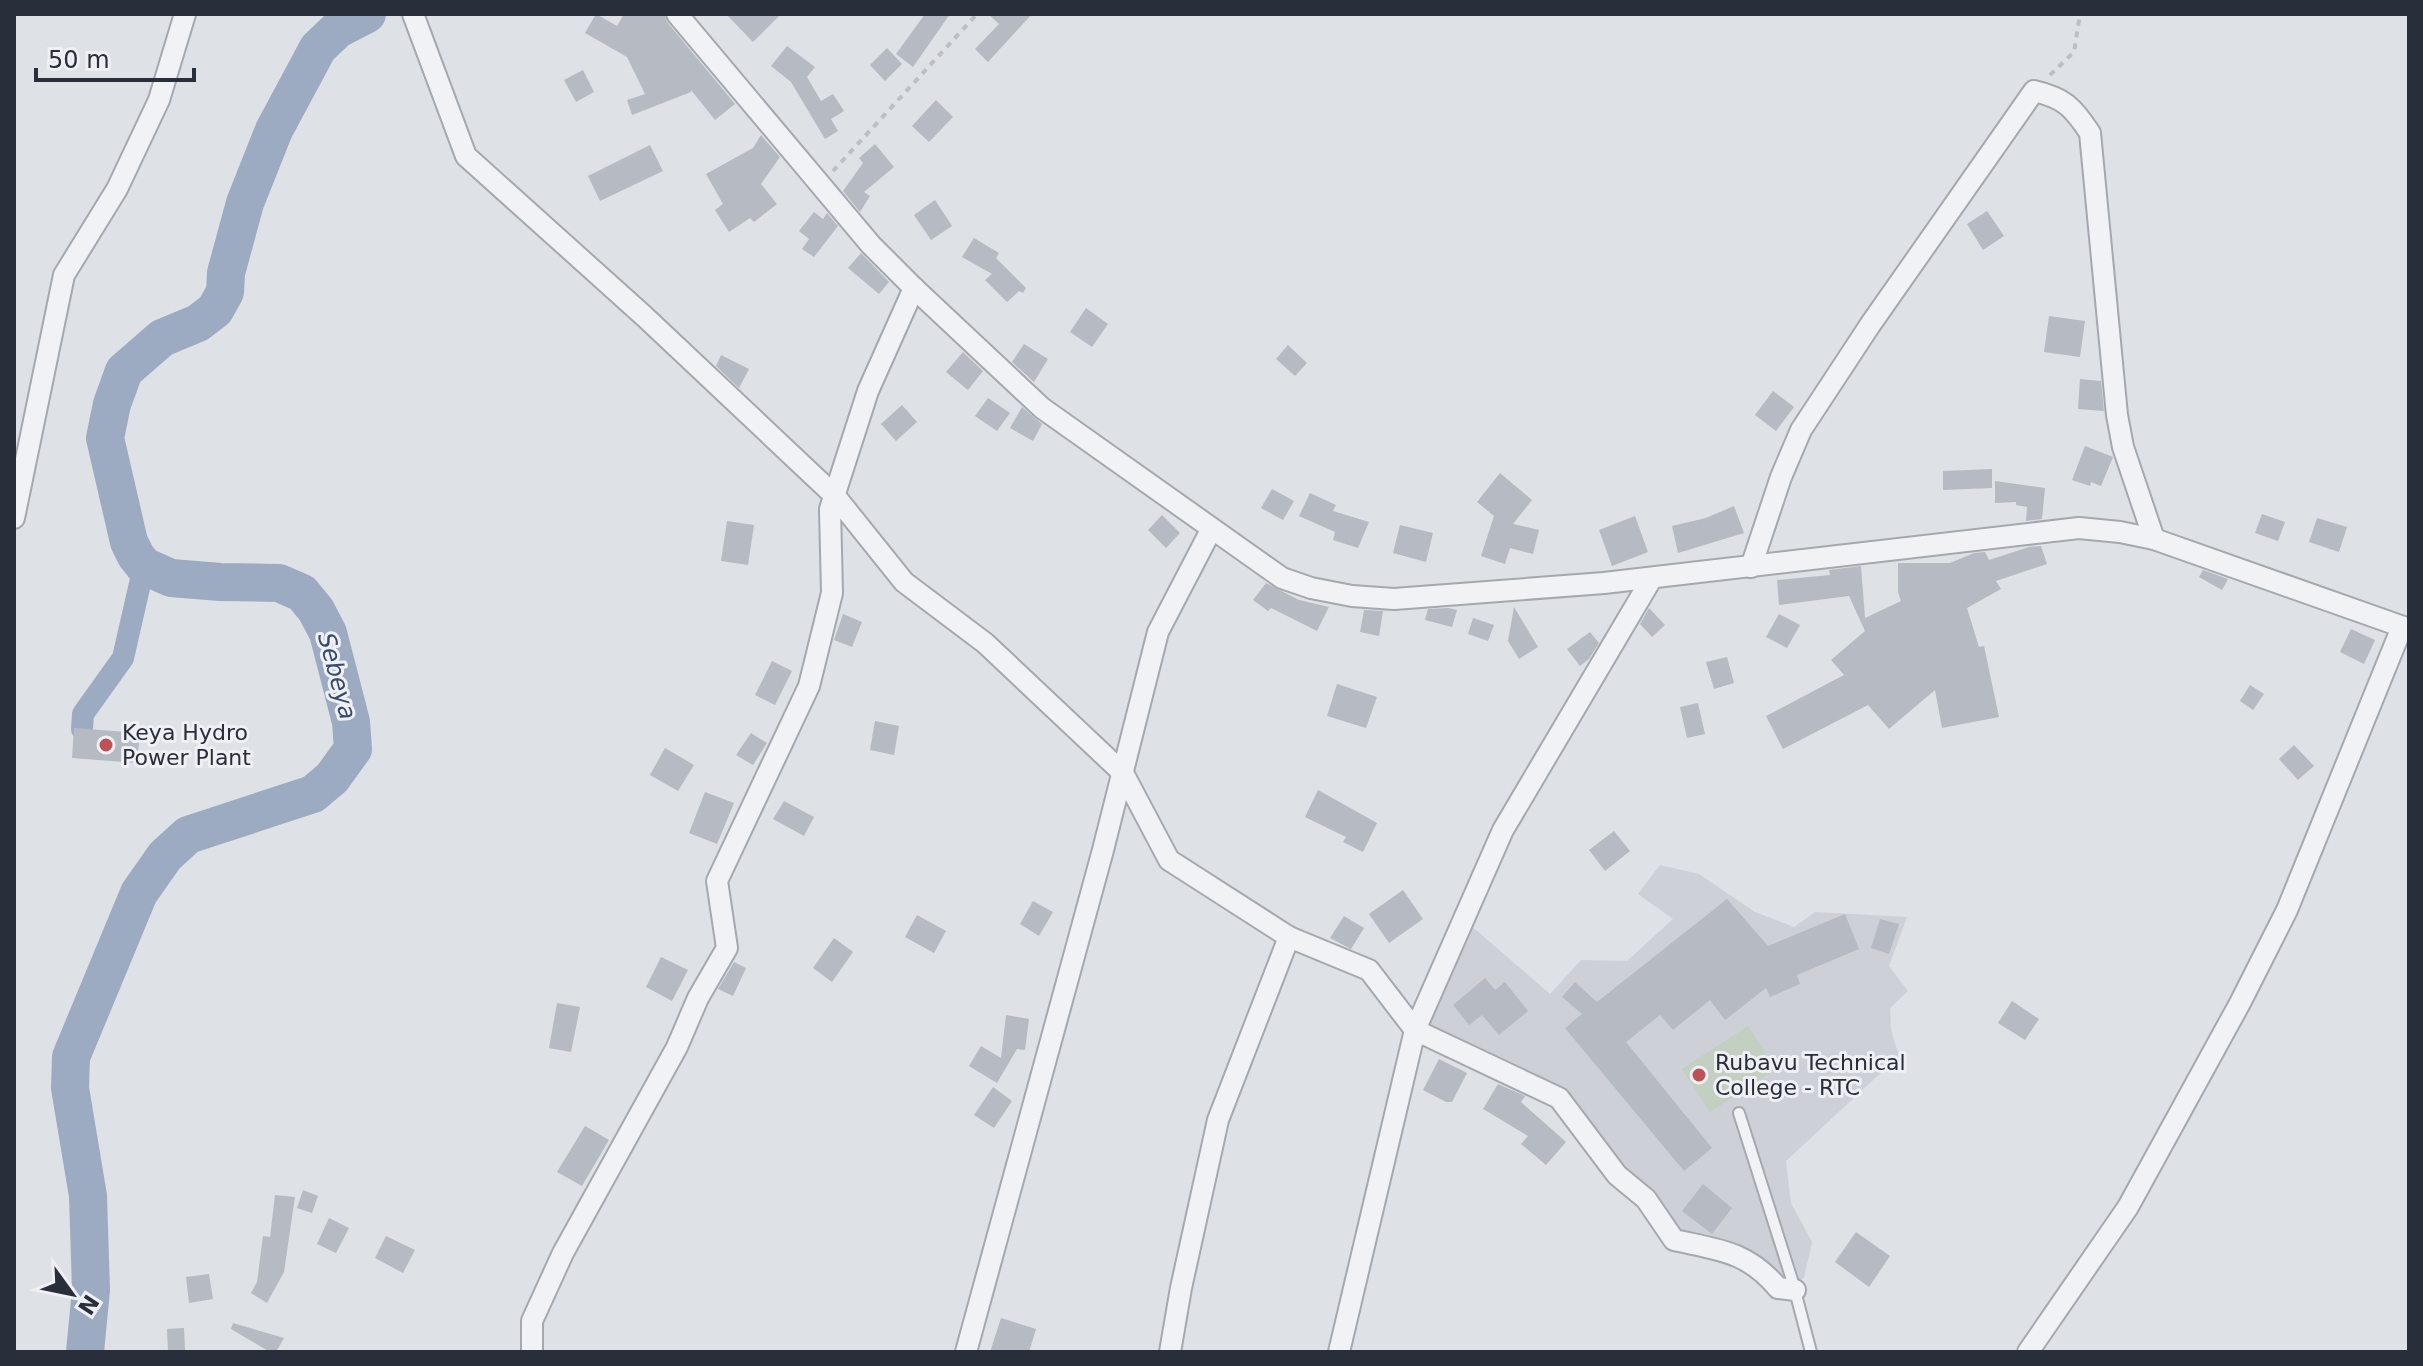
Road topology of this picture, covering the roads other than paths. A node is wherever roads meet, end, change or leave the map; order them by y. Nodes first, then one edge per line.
1 (185, 14) edge
2 (413, 14) edge
3 (677, 14) edge
4 (914, 288) junction
5 (835, 496) junction
6 (14, 518) edge
7 (1211, 530) junction
8 (2154, 539) junction
9 (1751, 567) junction
10 (1652, 578) junction
11 (2405, 628) edge
12 (1123, 773) junction
13 (1289, 937) junction
14 (1415, 1030) junction
15 (1739, 1113) dead end
16 (1795, 1290) junction
17 (532, 1352) edge
18 (966, 1352) edge
19 (1170, 1352) edge
20 (1339, 1352) edge
21 (1811, 1352) edge
22 (2028, 1352) edge

1 - 6 street
2 - 5 street
3 - 4 street
4 - 5 street
4 - 7 street
5 - 12 street
5 - 17 street
7 - 10 street
7 - 12 street
8 - 9 street
8 - 9 street
8 - 11 street
9 - 10 street
10 - 14 street
11 - 22 street
12 - 13 street
12 - 18 street
13 - 14 street
13 - 19 street
14 - 16 street
14 - 20 street
15 - 16 lane
16 - 21 lane

